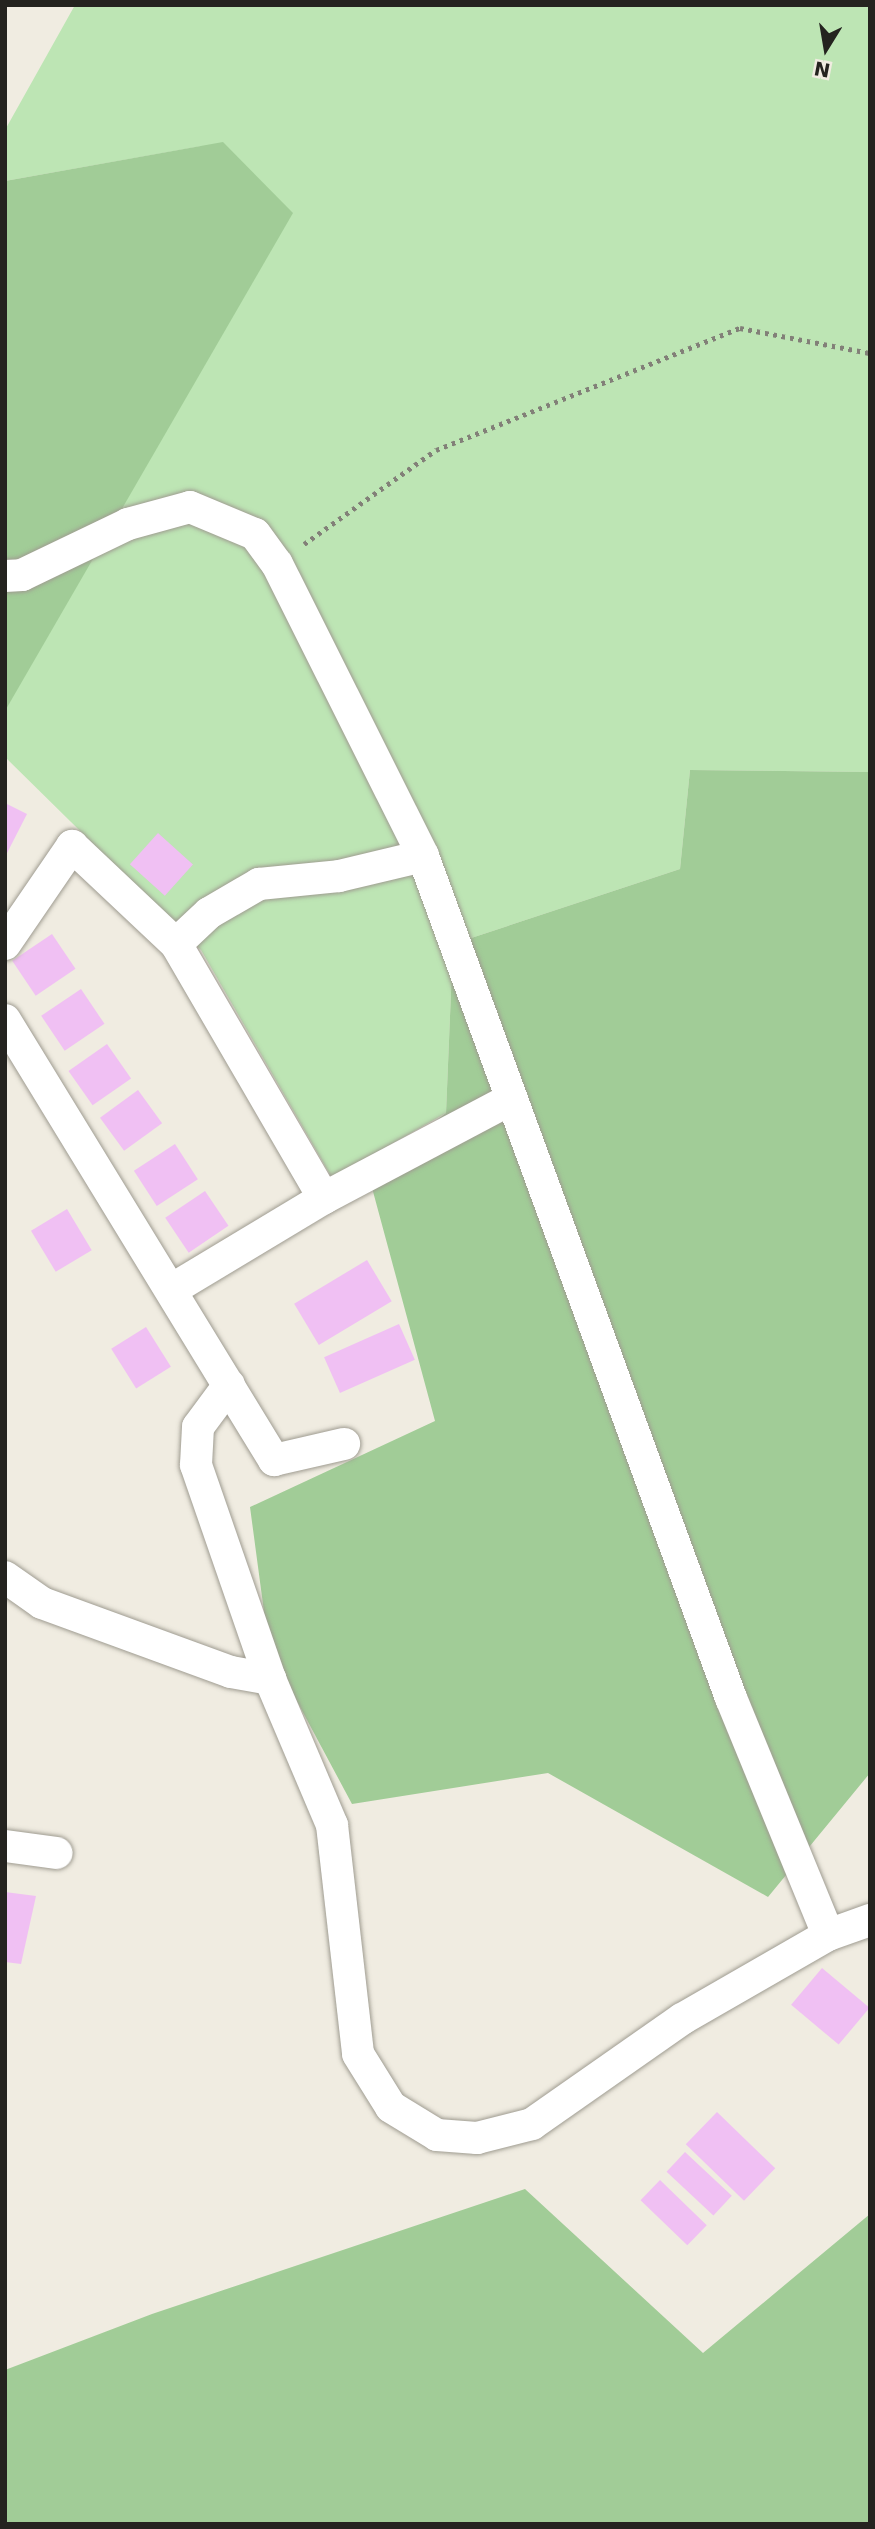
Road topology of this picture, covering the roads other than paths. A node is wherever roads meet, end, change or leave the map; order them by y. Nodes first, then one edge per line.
1 (5, 576) edge
2 (423, 856) junction
3 (5, 944) edge
4 (176, 944) junction
5 (5, 1020) edge
6 (511, 1099) junction
7 (324, 1198) junction
8 (171, 1290) junction
9 (229, 1385) junction
10 (344, 1444) dead end
11 (5, 1577) edge
12 (270, 1679) junction
13 (5, 1846) edge
14 (57, 1853) dead end
15 (870, 1920) edge
16 (828, 1935) junction

1 - 2 street
2 - 4 street
2 - 6 street
3 - 4 street
4 - 7 street
5 - 8 street
6 - 7 street
6 - 16 street
7 - 8 street
8 - 9 street
9 - 10 street
9 - 12 street
11 - 12 street
12 - 16 street
13 - 14 street
15 - 16 street

